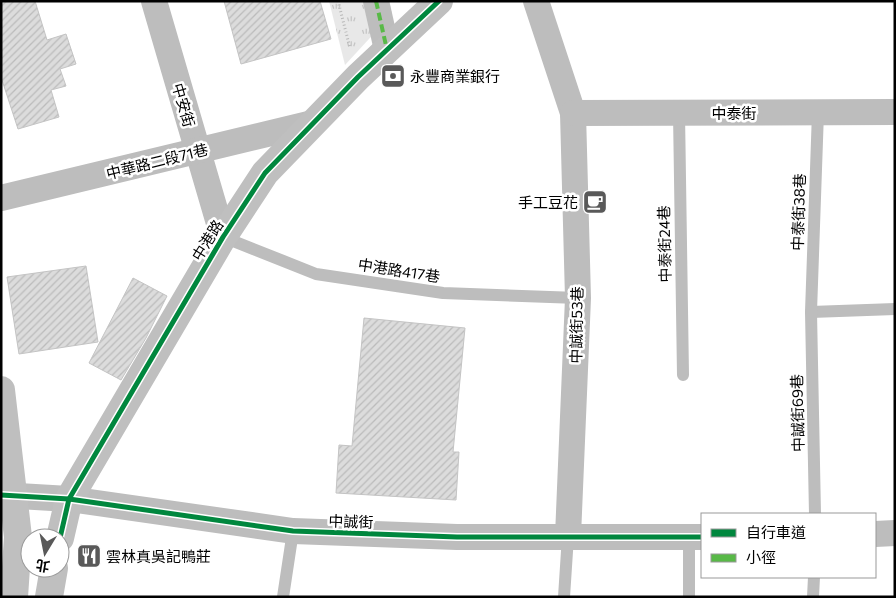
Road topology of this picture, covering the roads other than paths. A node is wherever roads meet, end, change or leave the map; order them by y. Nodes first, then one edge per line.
1 (154, 1) edge
2 (376, 1) edge
3 (439, 1) edge
4 (536, 1) edge
5 (387, 50) junction
6 (818, 112) junction
7 (895, 112) edge
8 (679, 113) junction
9 (573, 114) junction
10 (313, 123) junction
11 (198, 151) junction
12 (1, 198) edge
13 (223, 237) junction
14 (578, 298) junction
15 (895, 309) edge
16 (811, 312) junction
17 (682, 375) dead end
18 (1, 390) edge
19 (7, 496) edge
20 (69, 499) junction
21 (814, 513) edge
22 (1, 522) edge
23 (62, 528) edge
24 (294, 531) junction
25 (895, 533) edge
26 (876, 534) edge
27 (568, 536) junction
28 (696, 537) edge
29 (52, 578) edge
30 (814, 578) edge
31 (14, 597) edge
32 (49, 597) edge
33 (282, 597) edge
34 (564, 597) edge
35 (689, 597) edge
36 (813, 597) edge

1 - 11 street, 中安街
2 - 5 street
3 - 5 street, 中港路
4 - 9 street
5 - 10 street, 中港路
6 - 7 street, 中泰街
6 - 8 street, 中泰街
6 - 16 lane, 中泰街38巷
8 - 9 street, 中泰街
8 - 17 lane, 中泰街24巷
9 - 14 street, 中誠街53巷
10 - 11 street, 中華路二段71巷
10 - 13 street, 中港路
11 - 12 street, 中華路二段71巷
11 - 13 street, 中安街
13 - 14 lane, 中港路417巷
13 - 20 street, 中港路
14 - 27 street, 中誠街53巷
15 - 16 lane
16 - 21 lane, 中誠街69巷
18 - 19 street
19 - 20 street, 中誠街
19 - 22 street
19 - 31 street
20 - 23 street, 中港路
20 - 24 street, 中誠街
24 - 27 street, 中誠街
24 - 33 lane
25 - 26 street
27 - 28 street, 中誠街
27 - 34 lane
28 - 35 lane
29 - 32 street
30 - 36 lane

